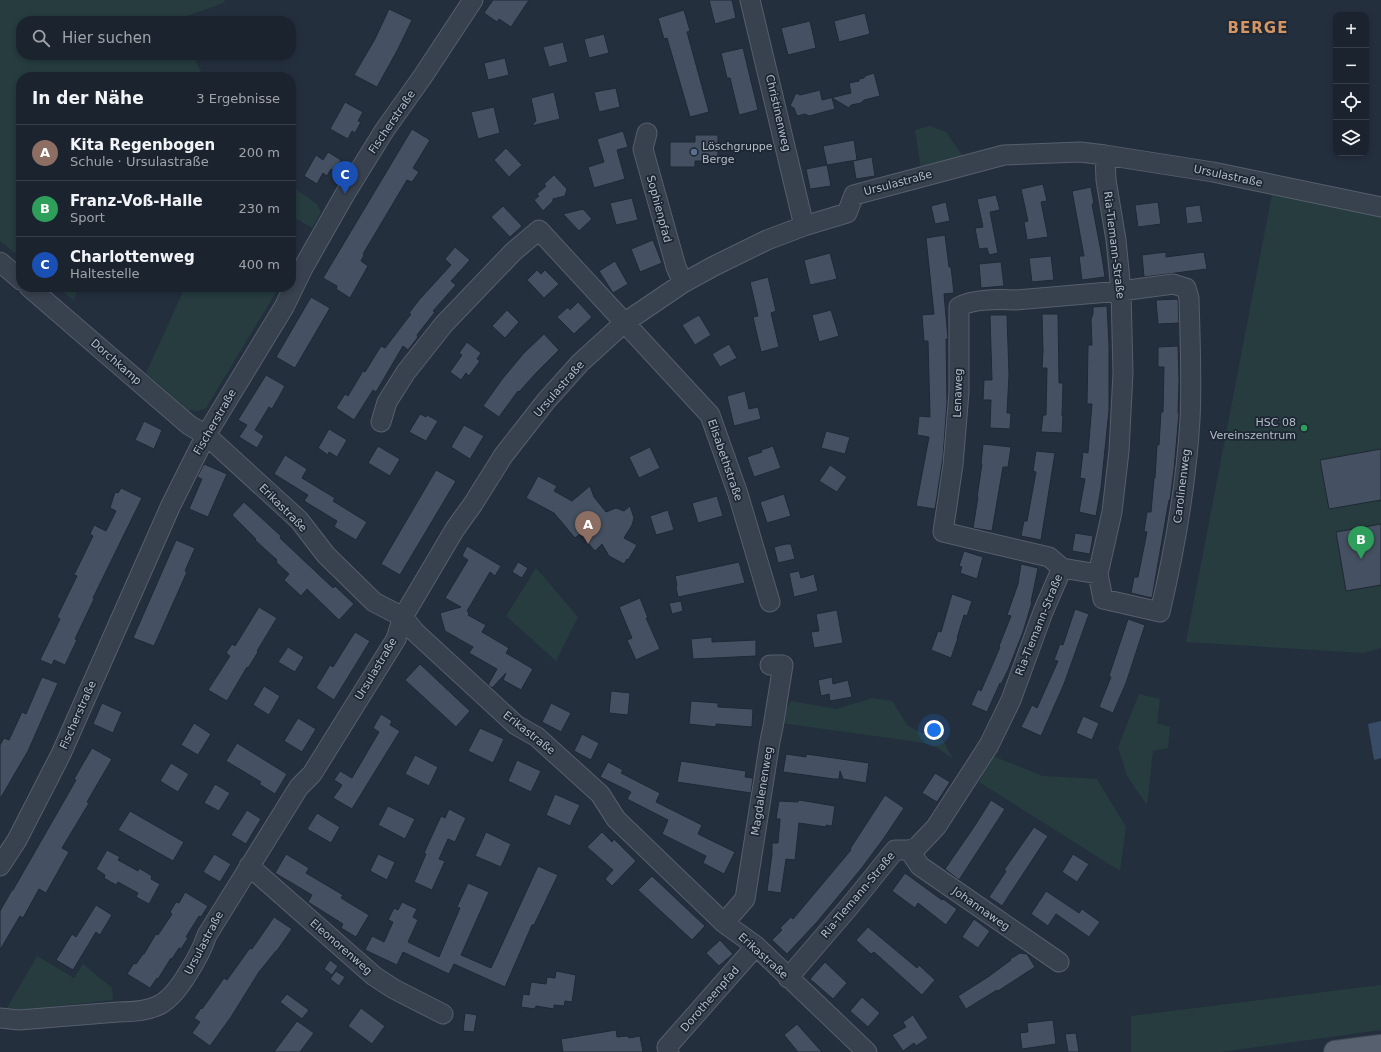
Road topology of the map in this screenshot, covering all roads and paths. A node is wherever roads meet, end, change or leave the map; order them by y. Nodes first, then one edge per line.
1 (472, 0) edge
2 (750, 0) edge
3 (647, 132) dead end
4 (1105, 155) junction
5 (1381, 207) edge
6 (804, 226) junction
7 (0, 262) edge
8 (16, 276) edge
9 (296, 282) edge
10 (683, 283) junction
11 (1173, 284) joint
12 (1121, 290) junction
13 (35, 292) edge
14 (291, 292) edge
15 (624, 323) junction
16 (381, 422) dead end
17 (206, 435) junction
18 (1062, 568) junction
19 (1098, 574) junction
20 (770, 602) dead end
21 (403, 617) junction
22 (770, 666) dead end
23 (909, 850) junction
24 (0, 866) edge
25 (249, 866) junction
26 (724, 923) junction
27 (756, 946) junction
28 (1059, 962) dead end
29 (788, 978) junction
30 (443, 1014) dead end
31 (0, 1018) edge
32 (1381, 1046) edge
33 (669, 1052) edge
34 (867, 1052) edge
35 (1335, 1052) edge

1 - 9 street, Fischerstraße
2 - 6 street, Christinenweg
3 - 10 street, Sophienpfad
4 - 5 street, Ursulastraße
4 - 6 street, Ursulastraße
4 - 12 street, Ria-Tiemann-Straße
6 - 10 street, Ursulastraße
7 - 8 street
10 - 15 street, Ursulastraße
11 - 12 street, Lenaweg
11 - 19 street, Carolinenweg
12 - 18 street, Lenaweg
12 - 19 street, Ria-Tiemann-Straße
13 - 17 street, Dorchkamp
14 - 17 street, Fischerstraße
15 - 16 street, Elisabethstraße
15 - 20 street, Elisabethstraße
15 - 21 street, Ursulastraße
17 - 21 street, Erikastraße
17 - 24 street, Fischerstraße
18 - 19 street, Lenaweg
18 - 23 street, Ria-Tiemann-Straße
21 - 25 street, Ursulastraße
21 - 26 street, Erikastraße
22 - 26 street, Magdalenenweg
23 - 28 street, Johannaweg
23 - 29 street, Ria-Tiemann-Straße
25 - 30 street, Eleonorenweg
25 - 31 street, Ursulastraße
26 - 27 street, Erikastraße
27 - 29 street, Erikastraße
27 - 33 street, Dorotheenpfad
29 - 34 street, Erikastraße
32 - 35 main road

